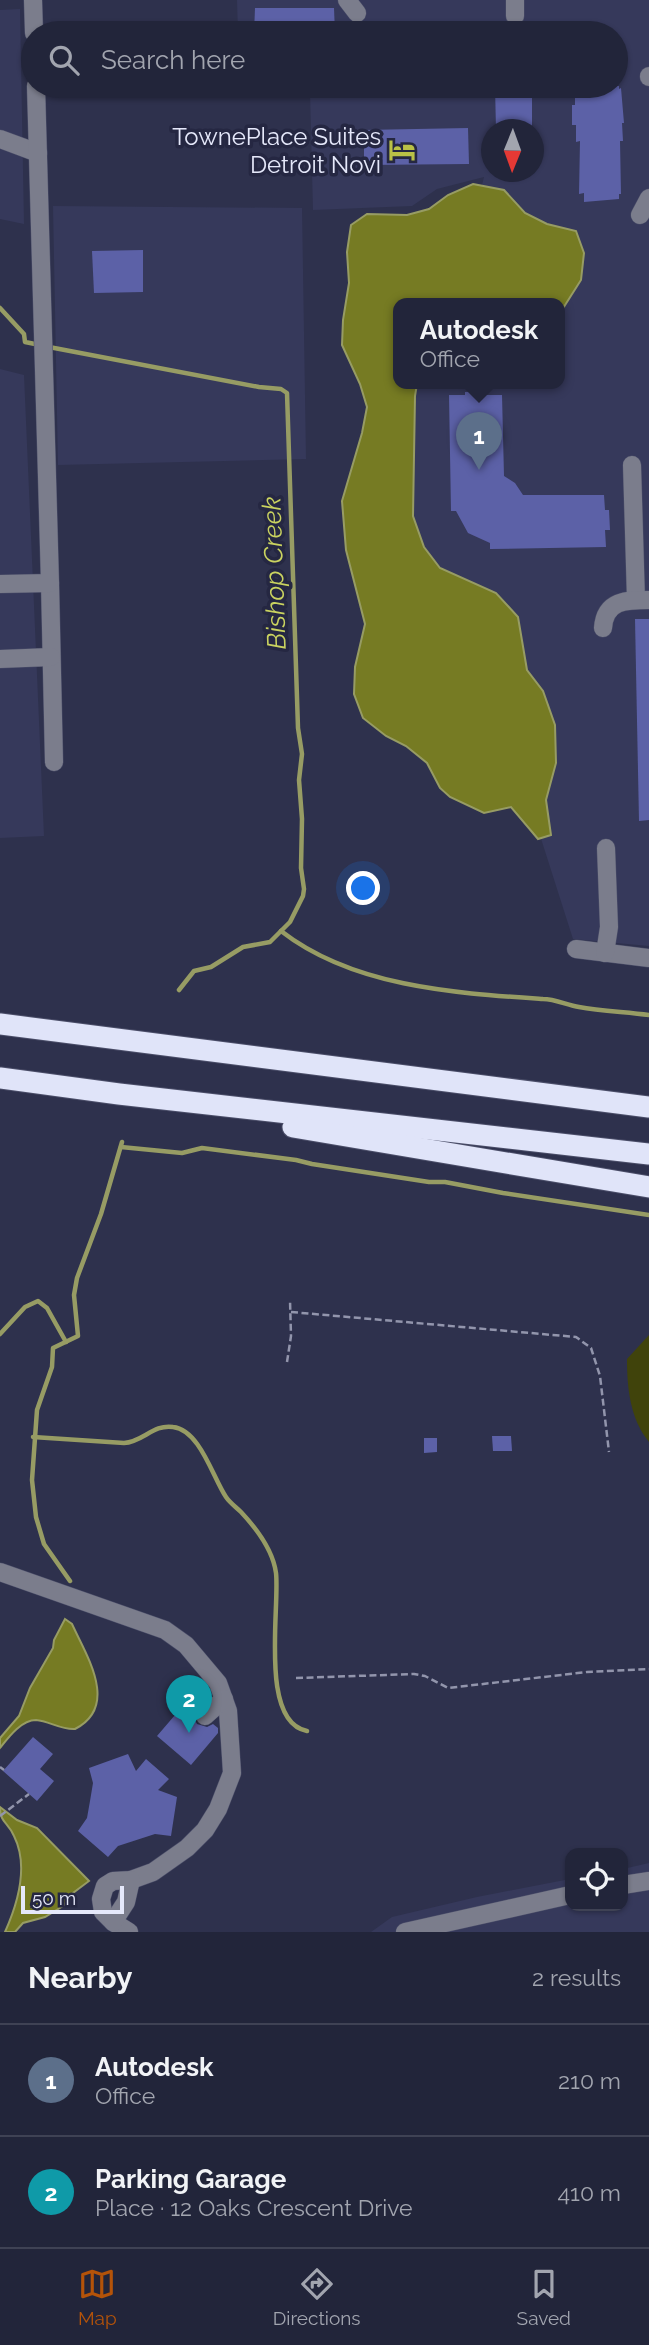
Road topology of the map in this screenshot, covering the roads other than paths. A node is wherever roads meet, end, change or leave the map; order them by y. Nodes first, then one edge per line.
1 (33, 0) edge
2 (34, 21) edge
3 (36, 98) edge
4 (0, 139) edge
5 (38, 153) junction
6 (649, 198) edge
7 (640, 215) dead end
8 (632, 465) dead end
9 (50, 583) junction
10 (0, 584) edge
11 (642, 600) edge
12 (603, 628) dead end
13 (51, 657) junction
14 (2, 661) edge
15 (54, 762) dead end
16 (606, 848) dead end
17 (576, 949) dead end
18 (605, 953) junction
19 (649, 958) edge
20 (0, 1024) edge
21 (0, 1078) edge
22 (119, 1094) junction
23 (649, 1107) edge
24 (649, 1154) edge
25 (649, 1186) edge
26 (0, 1572) edge
27 (224, 1699) junction
28 (205, 1716) dead end
29 (131, 1880) junction
30 (649, 1881) edge
31 (628, 1884) edge
32 (565, 1896) edge
33 (113, 1922) junction
34 (129, 1932) edge
35 (405, 1932) edge

1 - 2 street
3 - 5 street
4 - 5 street
5 - 9 street
6 - 7 street
8 - 11 street
9 - 10 street
9 - 13 street
11 - 12 street
13 - 14 street
13 - 15 street
16 - 18 street
17 - 18 street
18 - 19 street
20 - 23 highway
21 - 22 highway
22 - 24 highway
22 - 25 highway
26 - 27 street
27 - 28 street
27 - 29 street
29 - 33 street
29 - 33 street
30 - 31 street
32 - 35 street
33 - 34 street

